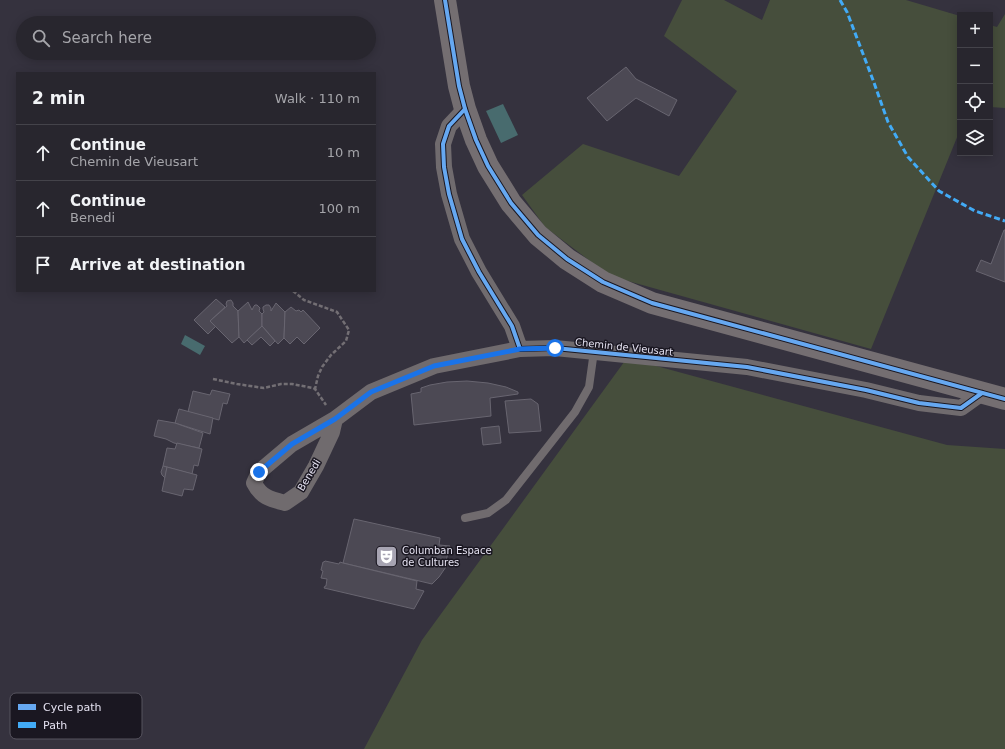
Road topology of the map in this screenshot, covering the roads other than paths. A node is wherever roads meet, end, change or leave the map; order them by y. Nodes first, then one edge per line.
1 (445, 0) edge
2 (465, 109) junction
3 (520, 349) junction
4 (594, 351) junction
5 (982, 393) junction
6 (1005, 399) edge
7 (335, 419) junction
8 (465, 518) dead end

1 - 2 street
2 - 3 street
2 - 5 street
3 - 4 street, Chemin de Vieusart
3 - 7 street, Benedi
4 - 5 street, Chemin de Vieusart
4 - 8 lane
5 - 6 street
7 - 7 street, Benedi

